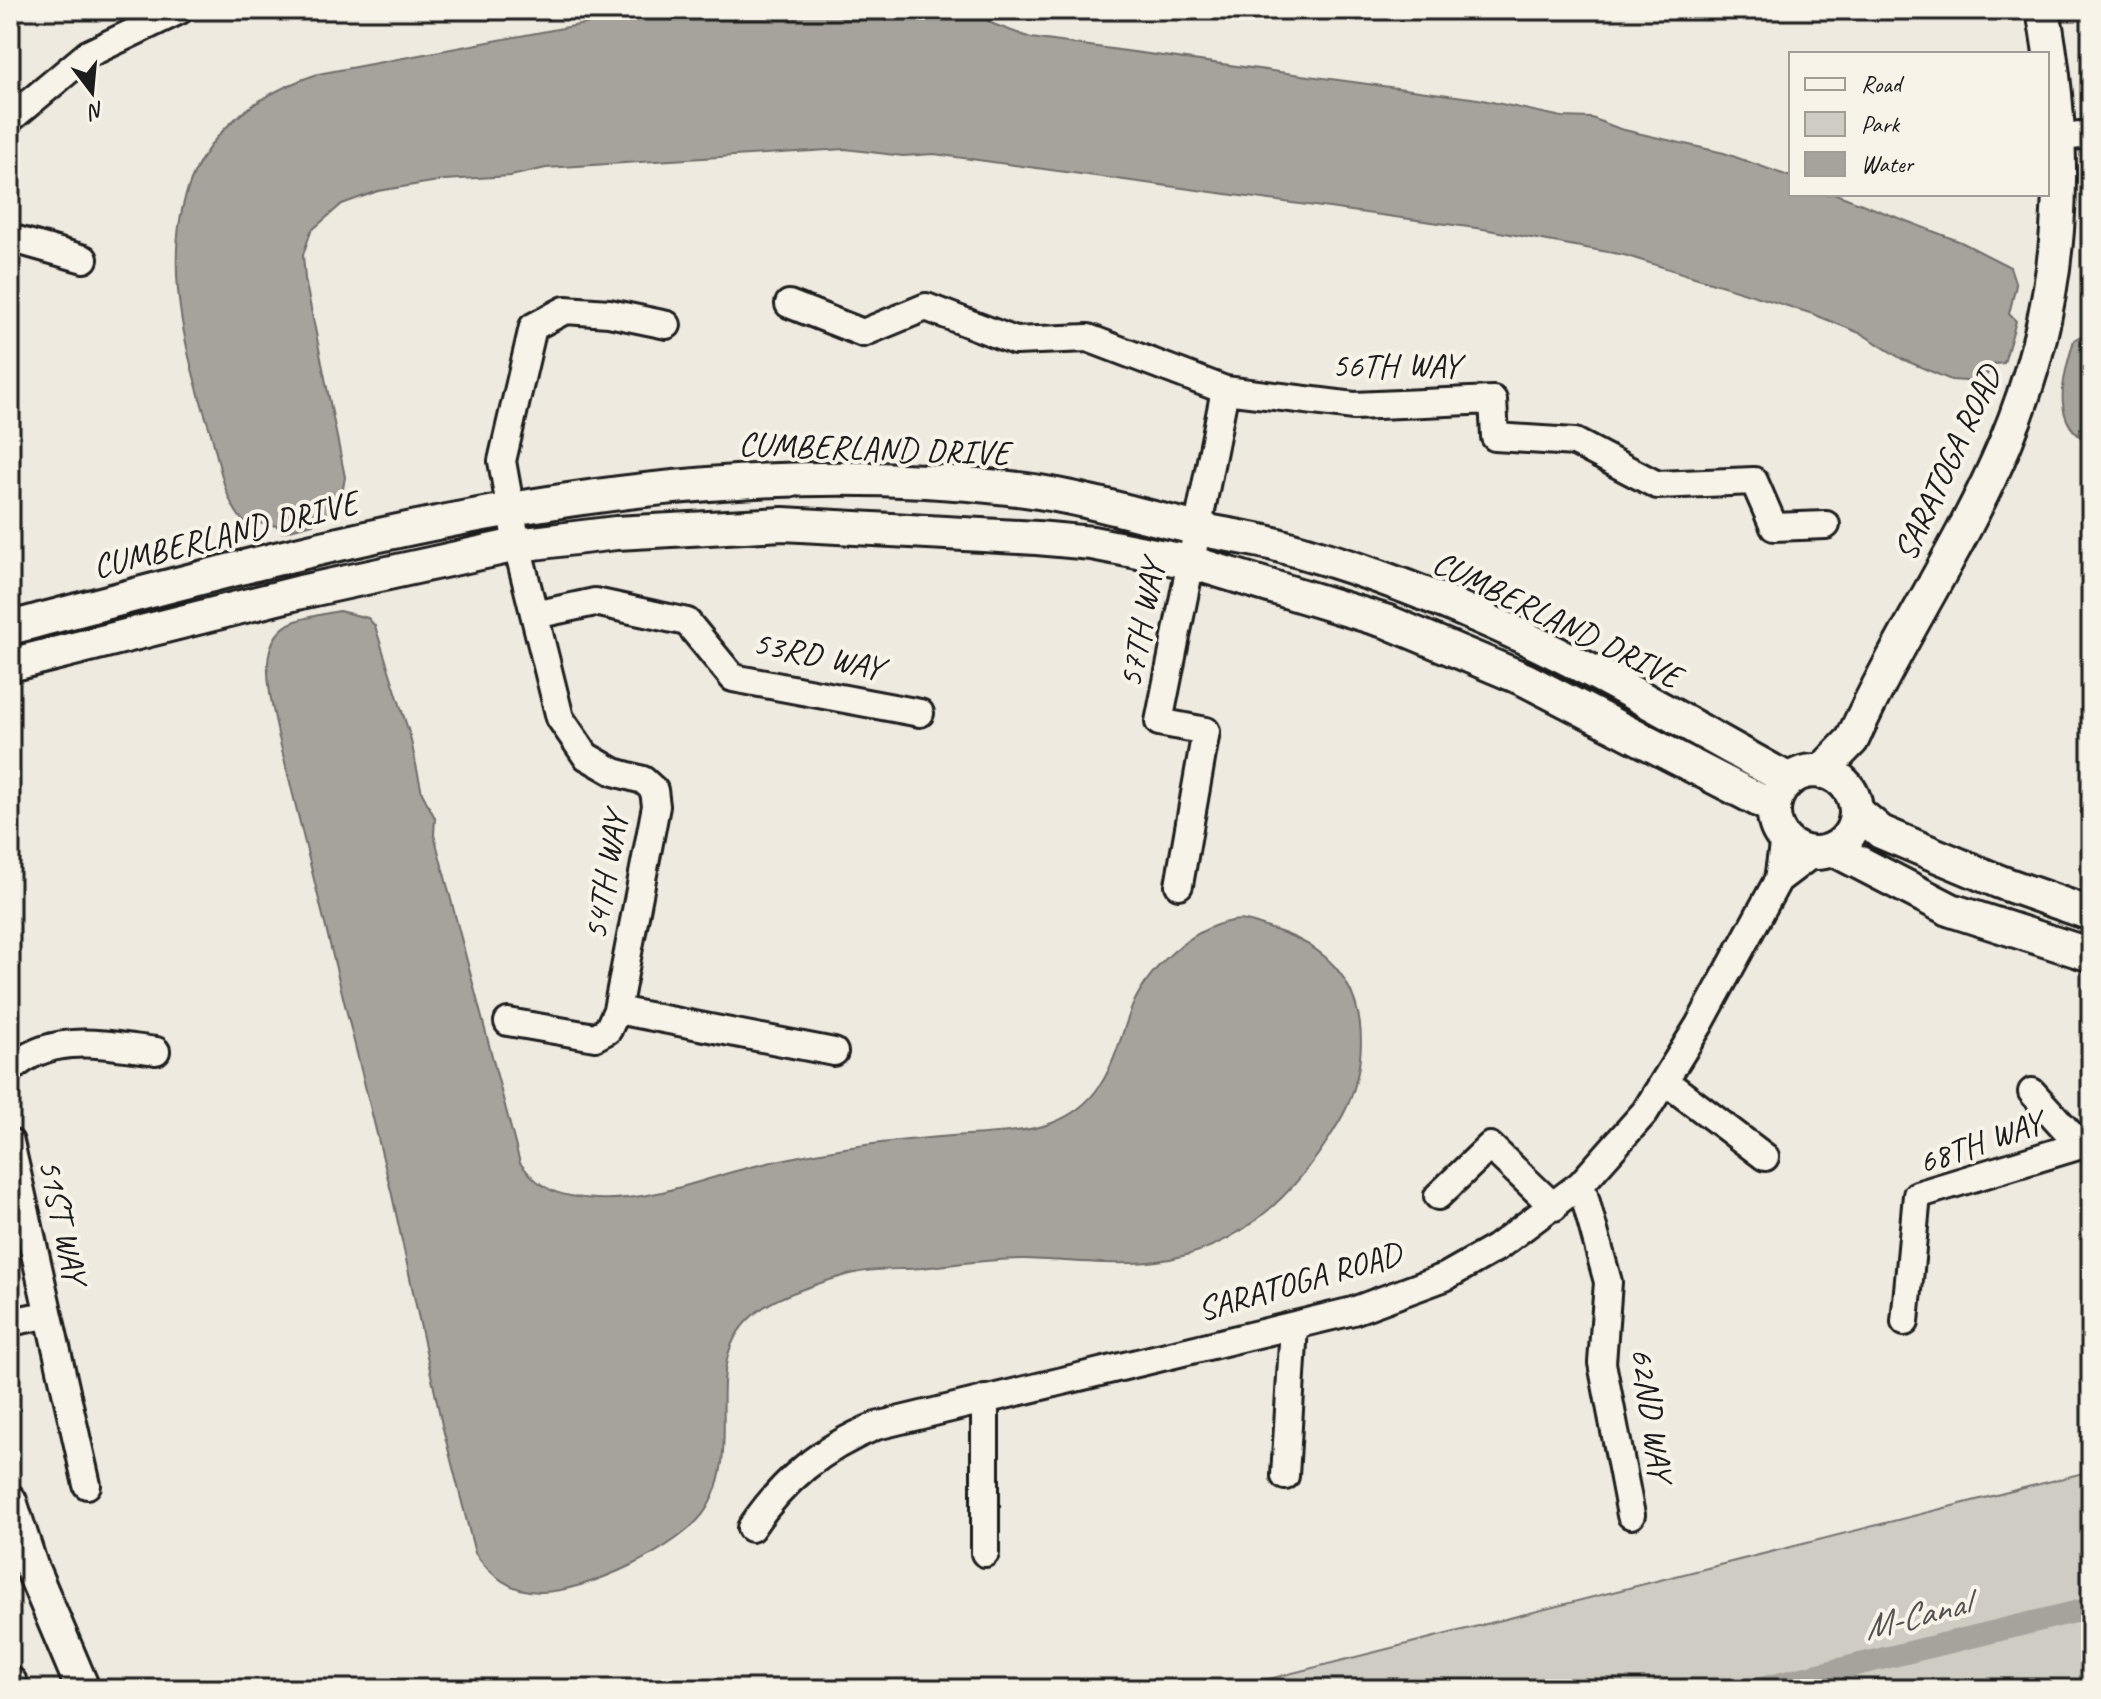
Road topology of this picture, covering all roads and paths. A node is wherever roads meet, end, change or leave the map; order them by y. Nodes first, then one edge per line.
1 (180, 10) edge
2 (2043, 10) edge
3 (10, 119) edge
4 (2076, 135) edge
5 (10, 238) edge
6 (84, 259) dead end
7 (789, 304) dead end
8 (667, 325) dead end
9 (1225, 390) junction
10 (514, 525) junction
11 (1826, 525) dead end
12 (1197, 529) junction
13 (1190, 562) junction
14 (535, 615) junction
15 (10, 628) edge
16 (10, 665) edge
17 (920, 713) dead end
18 (1852, 740) junction
19 (1821, 772) junction
20 (1782, 794) junction
21 (1853, 801) junction
22 (1784, 838) junction
23 (1824, 850) junction
24 (1778, 880) junction
25 (1179, 885) dead end
26 (2091, 914) edge
27 (2091, 955) edge
28 (617, 1010) junction
29 (508, 1022) dead end
30 (156, 1051) dead end
31 (834, 1052) dead end
32 (10, 1070) edge
33 (1666, 1082) junction
34 (2032, 1092) dead end
35 (10, 1142) edge
36 (2086, 1144) edge
37 (1765, 1157) dead end
38 (1581, 1184) junction
39 (1438, 1196) dead end
40 (1554, 1207) junction
41 (46, 1315) junction
42 (10, 1322) edge
43 (1905, 1322) dead end
44 (1294, 1326) junction
45 (985, 1399) junction
46 (1285, 1476) dead end
47 (87, 1485) dead end
48 (10, 1501) edge
49 (1631, 1515) dead end
50 (751, 1528) dead end
51 (985, 1553) dead end
52 (10, 1683) edge
53 (12, 1689) edge
54 (83, 1689) edge

1 - 3 street
2 - 4 street, SARATOGA ROAD
4 - 18 street, SARATOGA ROAD
5 - 6 street
7 - 9 street
8 - 10 street, 54TH WAY
9 - 11 street, 56TH WAY
9 - 12 street, 57TH WAY
10 - 12 street, CUMBERLAND DRIVE
10 - 13 street, CUMBERLAND DRIVE
10 - 14 street, 54TH WAY
10 - 15 street, CUMBERLAND DRIVE
10 - 16 street, CUMBERLAND DRIVE
12 - 13 street, 57TH WAY
12 - 20 street, CUMBERLAND DRIVE
13 - 20 street, CUMBERLAND DRIVE
13 - 25 street, 57TH WAY
14 - 17 street, 53RD WAY
14 - 28 street, 54TH WAY
18 - 19 street, SARATOGA ROAD
18 - 21 street, SARATOGA ROAD
19 - 20 street
19 - 21 street
20 - 22 street
21 - 23 street
21 - 26 street
22 - 23 street
22 - 24 street, SARATOGA ROAD
23 - 24 street, SARATOGA ROAD
23 - 27 street
24 - 33 street, SARATOGA ROAD
28 - 29 street
28 - 31 street
30 - 32 street
33 - 37 street
33 - 38 street, SARATOGA ROAD
34 - 36 street
35 - 41 street, 51ST WAY
36 - 43 street, 68TH WAY
38 - 40 street, SARATOGA ROAD
38 - 49 street, 62ND WAY
39 - 40 street
40 - 44 street, SARATOGA ROAD
41 - 42 street, 51ST WAY
41 - 47 street, 51ST WAY
44 - 45 street, SARATOGA ROAD
44 - 46 street
45 - 50 street, SARATOGA ROAD
45 - 51 street
48 - 54 street
52 - 53 street

